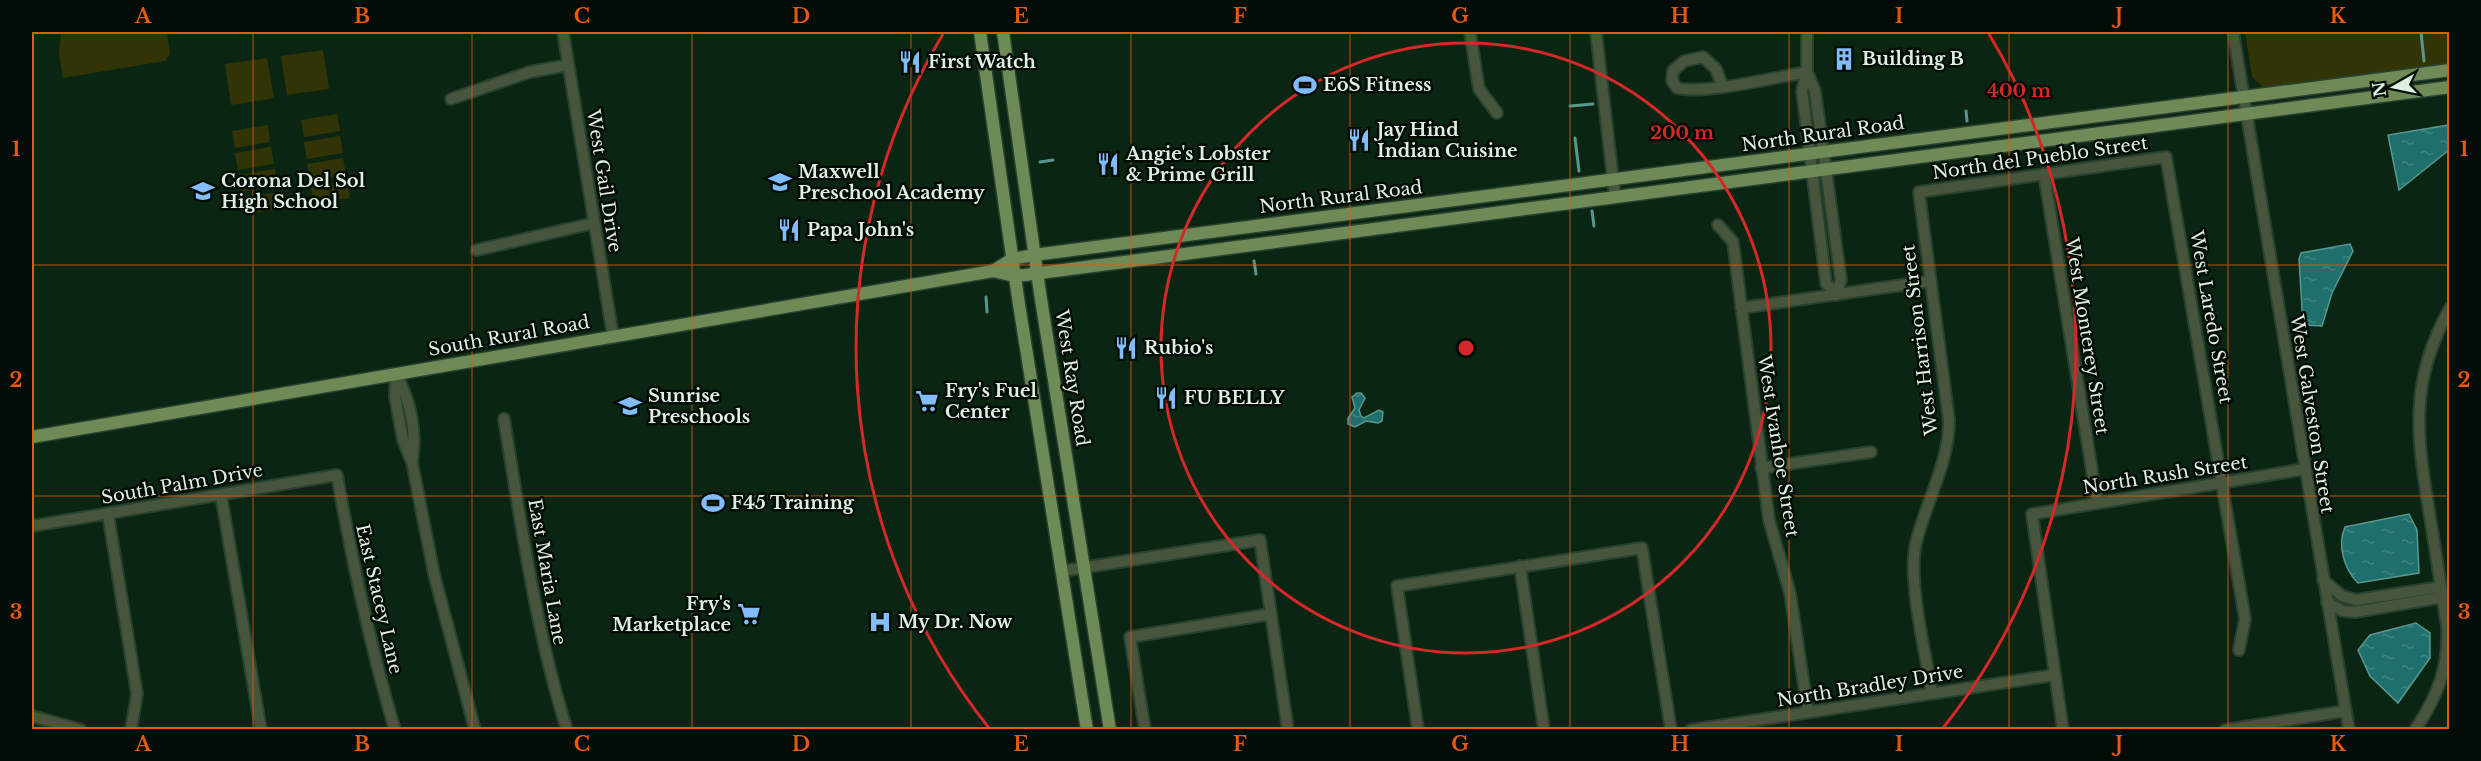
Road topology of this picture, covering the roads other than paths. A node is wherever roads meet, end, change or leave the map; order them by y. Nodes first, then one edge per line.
1 (563, 32) edge
2 (980, 32) edge
3 (1003, 32) edge
4 (1470, 32) edge
5 (1596, 32) edge
6 (1807, 32) edge
7 (2233, 32) edge
8 (568, 65) junction
9 (2450, 70) edge
10 (1807, 72) junction
11 (1722, 85) junction
12 (2450, 87) edge
13 (451, 99) dead end
14 (2245, 105) junction
15 (1497, 112) dead end
16 (1824, 152) junction
17 (1810, 154) junction
18 (2166, 157) joint
19 (1827, 169) junction
20 (1812, 171) junction
21 (2044, 174) junction
22 (1612, 179) junction
23 (1918, 192) joint
24 (1615, 197) junction
25 (594, 223) junction
26 (1718, 225) dead end
27 (477, 250) dead end
28 (1023, 257) junction
29 (993, 271) junction
30 (1025, 275) junction
31 (1930, 281) junction
32 (1836, 295) junction
33 (1741, 308) junction
34 (2450, 308) edge
35 (613, 336) junction
36 (396, 374) junction
37 (504, 419) dead end
38 (32, 436) edge
39 (1871, 452) dead end
40 (1761, 468) junction
41 (2304, 469) junction
42 (337, 475) joint
43 (2223, 482) junction
44 (221, 495) junction
45 (2097, 502) junction
46 (108, 514) junction
47 (32, 526) edge
48 (1084, 566) junction
49 (1520, 566) junction
50 (1062, 571) junction
51 (2323, 580) junction
52 (2442, 592) junction
53 (2327, 602) junction
54 (1271, 614) junction
55 (2239, 650) dead end
56 (2055, 675) junction
57 (1932, 693) junction
58 (2345, 711) junction
59 (1808, 712) junction
60 (32, 716) edge
61 (81, 729) edge
62 (131, 729) edge
63 (261, 729) edge
64 (395, 729) edge
65 (475, 729) edge
66 (567, 729) edge
67 (1087, 729) edge
68 (1110, 729) edge
69 (1145, 729) edge
70 (1288, 729) edge
71 (1419, 729) edge
72 (1544, 729) edge
73 (1671, 729) edge
74 (1691, 729) edge
75 (2063, 729) edge
76 (2225, 729) edge
77 (2349, 729) edge
78 (2415, 729) edge

1 - 8 street, West Gail Drive
2 - 28 main road, West Ray Road
3 - 28 main road, West Ray Road
4 - 15 street
5 - 22 street
6 - 10 street
7 - 14 street, West Galveston Street
8 - 13 street
8 - 25 street, West Gail Drive
9 - 14 main road, North Rural Road
10 - 11 street
10 - 16 street
10 - 17 street
11 - 11 street
12 - 14 main road, North Rural Road
14 - 16 main road, North Rural Road
14 - 19 main road, North Rural Road
14 - 41 street, West Galveston Street
16 - 17 main road, North Rural Road
16 - 19 street
17 - 20 street
17 - 22 main road, North Rural Road
18 - 21 street, North del Pueblo Street
18 - 43 street, West Laredo Street
19 - 20 main road, North Rural Road
19 - 32 street
20 - 24 main road, North Rural Road
20 - 32 street
21 - 23 street, North del Pueblo Street
21 - 45 street, West Monterey Street
22 - 24 street
22 - 28 main road, North Rural Road
23 - 31 street, West Harrison Street
24 - 30 main road, North Rural Road
25 - 27 street
25 - 35 street, West Gail Drive
26 - 33 street, West Ivanhoe Street
28 - 29 main road, South Rural Road
28 - 30 main road, West Ray Road
28 - 30 main road, West Ray Road
29 - 30 main road, South Rural Road
29 - 35 main road, South Rural Road
30 - 48 main road, West Ray Road
30 - 50 main road, West Ray Road
31 - 32 street
31 - 57 street, West Harrison Street
32 - 33 street
33 - 40 street, West Ivanhoe Street
34 - 52 street
35 - 36 main road, South Rural Road
36 - 38 main road, South Rural Road
36 - 65 street
37 - 66 street, East Maria Lane
39 - 40 street
40 - 59 street, West Ivanhoe Street
41 - 43 street, North Rush Street
41 - 51 street, West Galveston Street
42 - 44 street, South Palm Drive
42 - 64 street, East Stacey Lane
43 - 45 street, North Rush Street
43 - 55 street, West Laredo Street
44 - 46 street, South Palm Drive
44 - 63 street
45 - 56 street, North Rush Street
46 - 47 street, South Palm Drive
46 - 62 street
48 - 50 street
48 - 54 street
48 - 68 main road, West Ray Road
49 - 71 street
49 - 72 street
49 - 73 street
50 - 67 main road, West Ray Road
51 - 52 street
51 - 53 street, West Galveston Street
52 - 53 street
52 - 78 street
53 - 58 street, West Galveston Street
54 - 69 street
54 - 70 street
56 - 57 street, North Bradley Drive
56 - 75 street
57 - 59 street, North Bradley Drive
58 - 76 street
58 - 77 street, West Galveston Street
59 - 74 street, North Bradley Drive
60 - 61 street

